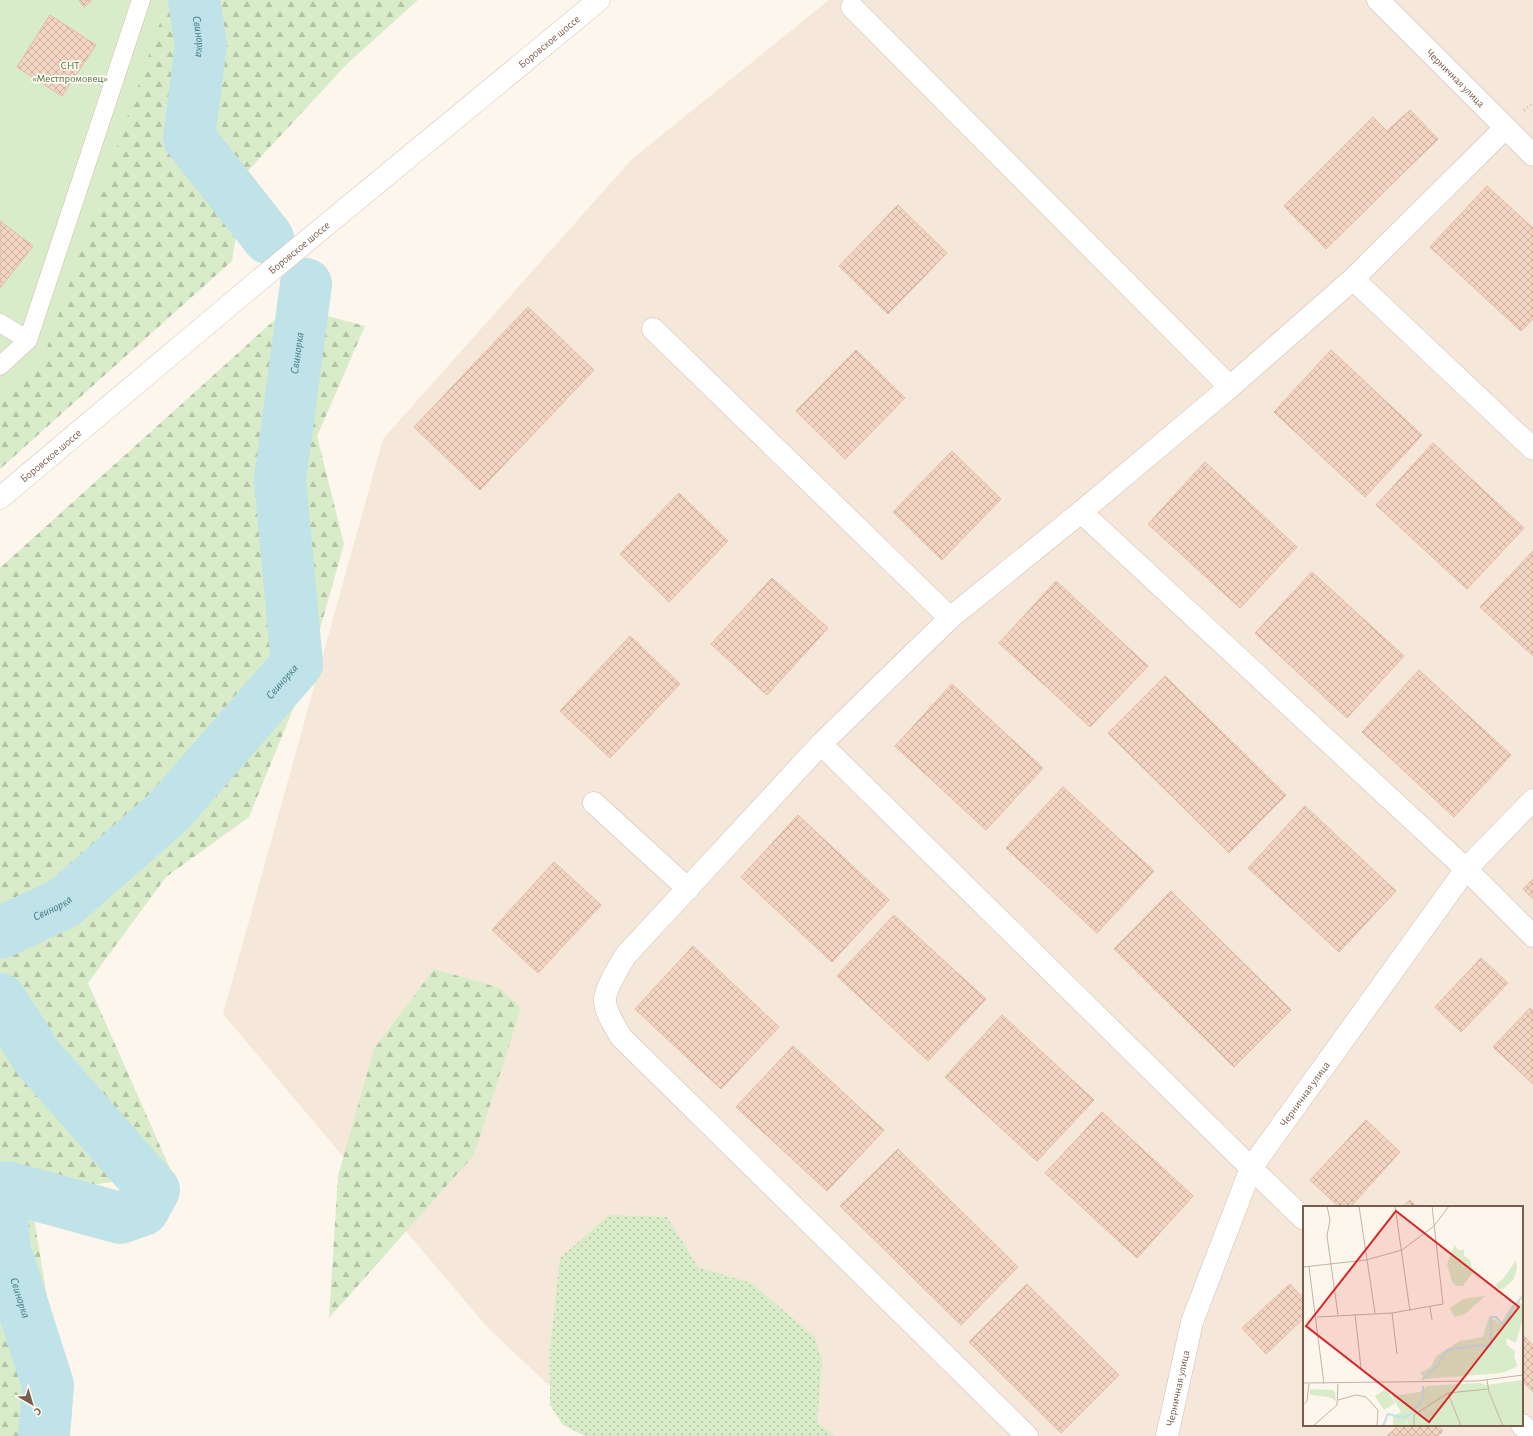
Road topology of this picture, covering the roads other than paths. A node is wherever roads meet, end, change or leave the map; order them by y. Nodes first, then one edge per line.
1 (141, 0) edge
2 (599, 0) edge
3 (1378, 0) edge
4 (852, 7) dead end
5 (1505, 128) junction
6 (1533, 155) edge
7 (1353, 279) junction
8 (0, 323) edge
9 (653, 329) dead end
10 (28, 340) junction
11 (0, 366) edge
12 (1230, 387) junction
13 (1533, 449) edge
14 (0, 498) edge
15 (1081, 512) junction
16 (950, 618) junction
17 (821, 744) junction
18 (1533, 800) edge
19 (594, 803) dead end
20 (1466, 869) junction
21 (688, 889) junction
22 (1533, 936) edge
23 (1251, 1168) junction
24 (1303, 1218) edge
25 (1523, 1426) edge
26 (1027, 1436) edge
27 (1167, 1436) edge
28 (1533, 1436) edge

1 - 10 lane
2 - 14 street, Боровское шоссе
3 - 5 street, Черничная улица
4 - 12 street
5 - 6 street, Черничная улица
5 - 7 street
7 - 12 street
7 - 13 street
8 - 10 lane
9 - 16 street
10 - 11 lane
12 - 15 street
15 - 16 street
15 - 20 street
16 - 17 street
17 - 21 street
17 - 23 street
18 - 20 street, Черничная улица
19 - 21 street
20 - 22 street
20 - 23 street, Черничная улица
21 - 26 street
23 - 24 street
23 - 27 street, Черничная улица
25 - 28 street

